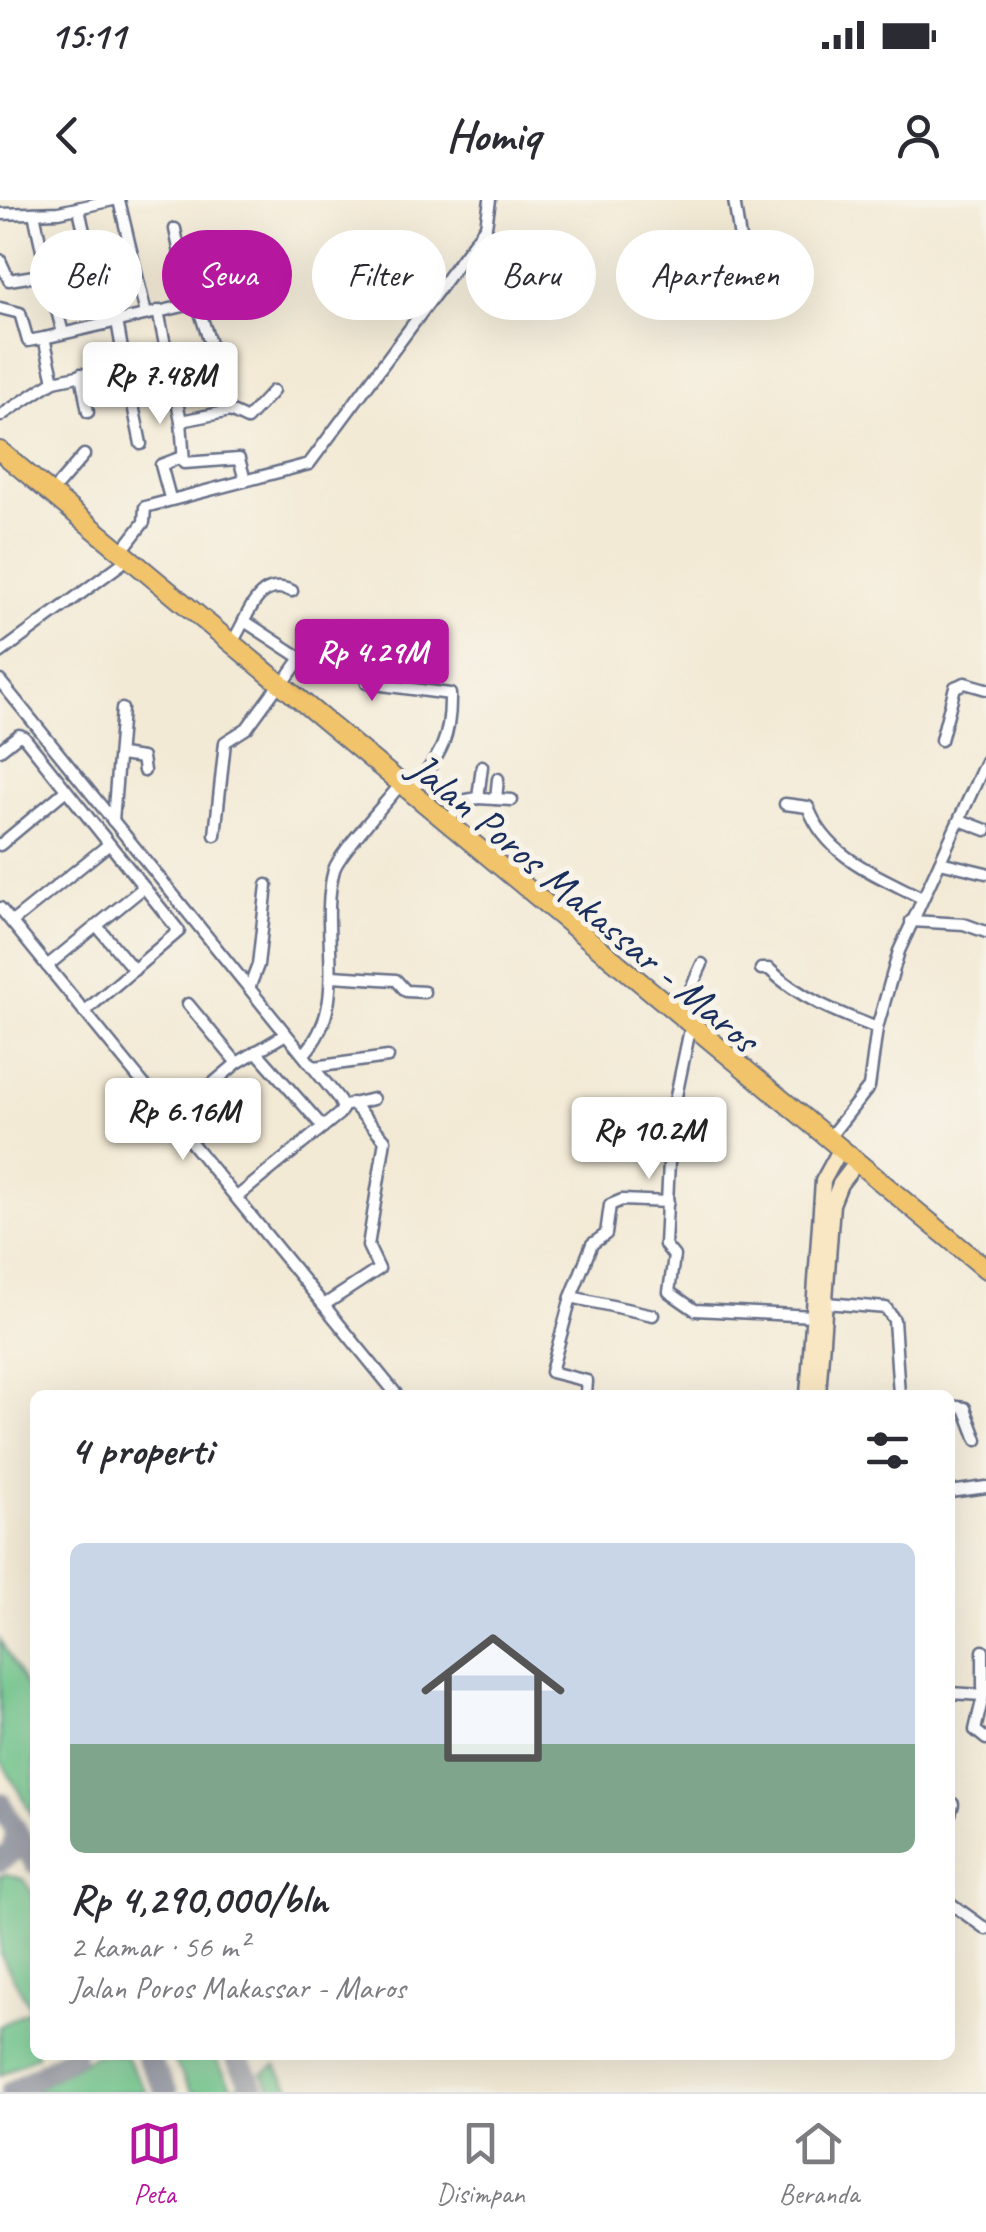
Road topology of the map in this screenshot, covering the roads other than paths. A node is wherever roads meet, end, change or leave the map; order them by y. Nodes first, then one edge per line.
1 (15, 200) edge
2 (116, 200) edge
3 (490, 200) edge
4 (734, 200) edge
5 (78, 208) junction
6 (14, 213) junction
7 (0, 214) edge
8 (34, 214) junction
9 (37, 230) edge
10 (83, 230) edge
11 (125, 230) edge
12 (739, 230) edge
13 (0, 260) edge
14 (30, 277) edge
15 (142, 283) edge
16 (0, 308) edge
17 (162, 310) edge
18 (152, 312) junction
19 (59, 320) edge
20 (204, 320) edge
21 (111, 322) junction
22 (62, 333) junction
23 (44, 338) junction
24 (218, 365) dead end
25 (125, 366) junction
26 (80, 374) junction
27 (54, 381) junction
28 (273, 392) dead end
29 (88, 412) dead end
30 (0, 416) edge
31 (181, 420) junction
32 (141, 444) dead end
33 (0, 452) edge
34 (84, 455) dead end
35 (182, 457) junction
36 (0, 465) edge
37 (246, 480) junction
38 (50, 494) junction
39 (170, 498) junction
40 (121, 558) junction
41 (292, 591) dead end
42 (246, 622) junction
43 (231, 644) junction
44 (0, 653) edge
45 (301, 658) junction
46 (0, 682) edge
47 (278, 688) junction
48 (986, 689) edge
49 (122, 708) dead end
50 (941, 740) dead end
51 (0, 750) edge
52 (120, 755) junction
53 (986, 761) edge
54 (482, 766) dead end
55 (144, 771) dead end
56 (498, 779) dead end
57 (65, 791) junction
58 (403, 792) junction
59 (478, 798) junction
60 (496, 800) junction
61 (512, 800) dead end
62 (785, 804) dead end
63 (425, 810) junction
64 (960, 820) junction
65 (113, 821) junction
66 (448, 824) junction
67 (986, 830) edge
68 (215, 835) dead end
69 (0, 845) edge
70 (108, 846) junction
71 (940, 862) junction
72 (986, 873) edge
73 (267, 885) dead end
74 (144, 888) junction
75 (922, 898) junction
76 (0, 908) edge
77 (911, 921) junction
78 (12, 922) junction
79 (97, 926) junction
80 (986, 932) edge
81 (702, 964) dead end
82 (47, 966) junction
83 (761, 968) dead end
84 (134, 970) junction
85 (332, 976) junction
86 (250, 986) junction
87 (424, 992) dead end
88 (188, 1004) dead end
89 (84, 1012) junction
90 (680, 1015) junction
91 (876, 1028) junction
92 (286, 1034) junction
93 (690, 1034) junction
94 (256, 1051) junction
95 (304, 1054) junction
96 (388, 1057) dead end
97 (238, 1063) junction
98 (314, 1067) junction
99 (373, 1099) dead end
100 (348, 1106) junction
101 (172, 1118) junction
102 (323, 1128) junction
103 (834, 1149) junction
104 (854, 1166) junction
105 (237, 1197) junction
106 (668, 1202) junction
107 (825, 1236) junction
108 (986, 1269) edge
109 (986, 1279) edge
110 (571, 1297) junction
111 (826, 1303) junction
112 (324, 1305) junction
113 (653, 1315) dead end
114 (813, 1316) junction
115 (393, 1390) edge
116 (586, 1390) edge
117 (808, 1390) edge
118 (818, 1390) edge
119 (899, 1390) edge
120 (955, 1407) edge
121 (977, 1440) dead end
122 (986, 1487) edge
123 (955, 1491) edge
124 (983, 1651) dead end
125 (983, 1689) edge
126 (955, 1692) edge
127 (986, 1739) edge
128 (955, 1907) edge
129 (984, 1924) edge

1 - 6 street
2 - 5 street
2 - 11 street
3 - 37 street
4 - 12 street
5 - 8 street
5 - 10 street
6 - 7 street
6 - 8 street
8 - 9 street
13 - 14 street
15 - 18 street
16 - 23 street
17 - 18 street
18 - 21 street
18 - 31 street
19 - 22 street
20 - 24 street
21 - 22 street
21 - 25 street
22 - 23 street
23 - 27 street
25 - 26 street
25 - 32 street
26 - 27 street
26 - 29 street
27 - 30 street
28 - 31 street
31 - 35 street
33 - 38 highway, Jalan Poros Makassar - Maros
34 - 38 street
35 - 37 street
35 - 39 street
36 - 40 highway, Jalan Poros Makassar - Maros
37 - 39 street
38 - 40 highway, Jalan Poros Makassar - Maros
39 - 40 street
40 - 43 highway, Jalan Poros Makassar - Maros
40 - 44 street
40 - 47 highway, Jalan Poros Makassar - Maros
41 - 42 street
42 - 43 street
42 - 45 street
43 - 47 highway, Jalan Poros Makassar - Maros
45 - 47 street
45 - 58 street
46 - 65 street
47 - 58 highway, Jalan Poros Makassar - Maros
47 - 68 street
48 - 50 street
49 - 52 street
51 - 57 street
52 - 55 street
52 - 65 street
53 - 64 street
54 - 59 street
56 - 60 street
57 - 69 street
57 - 70 street
58 - 63 highway, Jalan Poros Makassar - Maros
58 - 85 street
59 - 60 street
59 - 66 street
60 - 61 street
62 - 75 street
63 - 66 highway, Jalan Poros Makassar - Maros
63 - 93 highway, Jalan Poros Makassar - Maros
64 - 67 street
64 - 71 street
65 - 86 street
66 - 90 highway, Jalan Poros Makassar - Maros
70 - 74 street
70 - 78 street
71 - 72 street
71 - 75 street
73 - 86 street
74 - 79 street
74 - 84 street
75 - 77 street
76 - 78 street
77 - 80 street
77 - 91 street
78 - 82 street
79 - 82 street
79 - 84 street
81 - 90 street
82 - 89 street
83 - 91 street
84 - 89 street
85 - 87 street
85 - 95 street
86 - 92 street
88 - 97 street
89 - 101 street
90 - 103 highway, Jalan Poros Makassar - Maros
91 - 103 street
92 - 94 street
92 - 95 street
93 - 103 highway, Jalan Poros Makassar - Maros
93 - 106 street
94 - 97 street
94 - 102 street
95 - 98 street
96 - 98 street
97 - 101 street
98 - 100 street
99 - 100 street
100 - 102 street
100 - 112 street
101 - 105 street
102 - 105 street
103 - 104 highway, Jalan Poros Makassar - Maros
103 - 107 street
104 - 107 street
104 - 108 highway, Jalan Poros Makassar - Maros
104 - 109 highway, Jalan Poros Makassar - Maros
105 - 112 street
106 - 110 street
106 - 114 street
107 - 111 street
107 - 114 street
110 - 113 street
110 - 116 street
111 - 118 street
111 - 119 street
112 - 115 street
114 - 117 street
120 - 121 street
122 - 123 street
124 - 125 street
125 - 126 street
125 - 127 street
128 - 129 street

